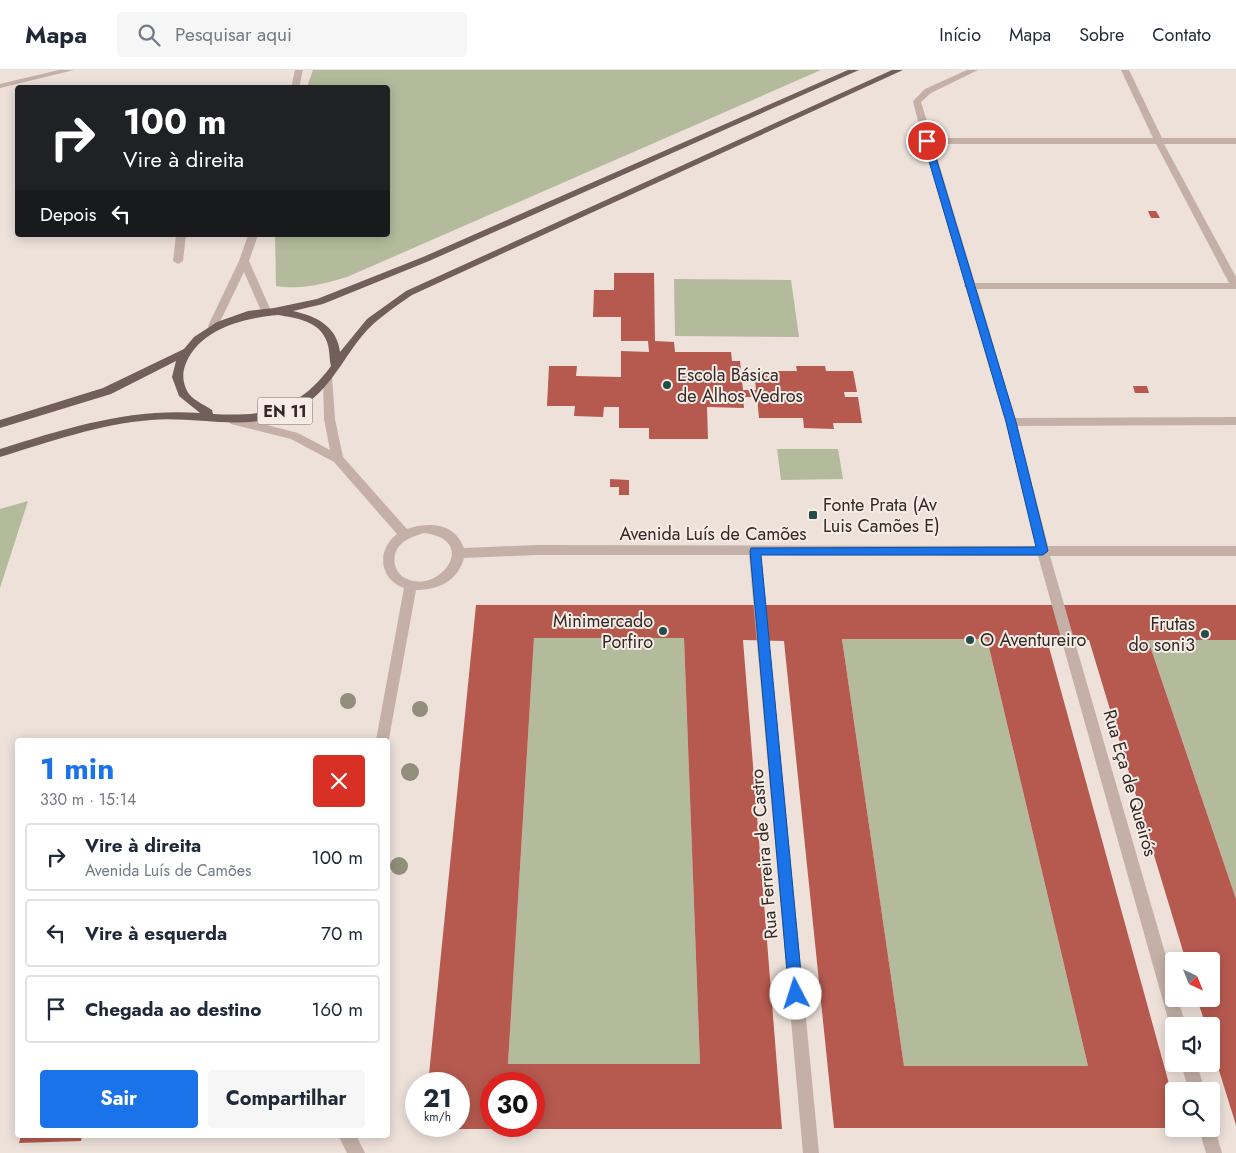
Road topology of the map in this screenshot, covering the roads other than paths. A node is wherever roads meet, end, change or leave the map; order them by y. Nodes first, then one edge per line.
1 (70, 70) edge
2 (299, 70) edge
3 (855, 70) edge
4 (899, 70) edge
5 (974, 70) edge
6 (1126, 70) edge
7 (296, 85) edge
8 (0, 86) edge
9 (1158, 140) junction
10 (927, 141) junction
11 (1236, 141) edge
12 (180, 237) edge
13 (252, 237) edge
14 (178, 261) dead end
15 (244, 261) junction
16 (969, 286) junction
17 (1236, 286) edge
18 (271, 311) junction
19 (213, 326) junction
20 (185, 352) junction
21 (335, 364) junction
22 (328, 379) junction
23 (215, 417) junction
24 (231, 420) junction
25 (1011, 422) junction
26 (1236, 422) edge
27 (0, 424) edge
28 (0, 453) edge
29 (338, 459) junction
30 (404, 534) junction
31 (755, 551) junction
32 (1043, 551) junction
33 (1236, 551) edge
34 (459, 553) junction
35 (411, 585) junction
36 (383, 738) edge
37 (1175, 1017) edge
38 (1210, 1137) edge
39 (348, 1138) edge
40 (357, 1153) edge
41 (811, 1153) edge
42 (1214, 1153) edge

1 - 8 street
2 - 7 street
3 - 18 main road
4 - 21 main road
5 - 10 street, Rua Eça de Queirós
6 - 9 street
9 - 10 street
9 - 11 street
9 - 17 street
10 - 16 street, Rua Eça de Queirós
12 - 14 street
13 - 15 street
15 - 18 street
15 - 19 street
16 - 17 street
16 - 25 street, Rua Eça de Queirós
18 - 19 main road, EN 11
18 - 21 main road, EN 11
19 - 20 main road, EN 11
20 - 23 main road, EN 11
20 - 27 main road
21 - 22 main road, EN 11
22 - 24 main road, EN 11
22 - 29 street
23 - 24 main road, EN 11
23 - 28 main road
24 - 29 street
25 - 26 street
25 - 32 street, Rua Eça de Queirós
29 - 30 street
30 - 34 street
30 - 35 street
31 - 32 street, Avenida Luís de Camões
31 - 34 street, Avenida Luís de Camões
31 - 41 street, Rua Ferreira de Castro
32 - 33 street, Avenida Luís de Camões
32 - 37 street, Rua Eça de Queirós
34 - 35 street
35 - 36 street
38 - 42 street
39 - 40 street

